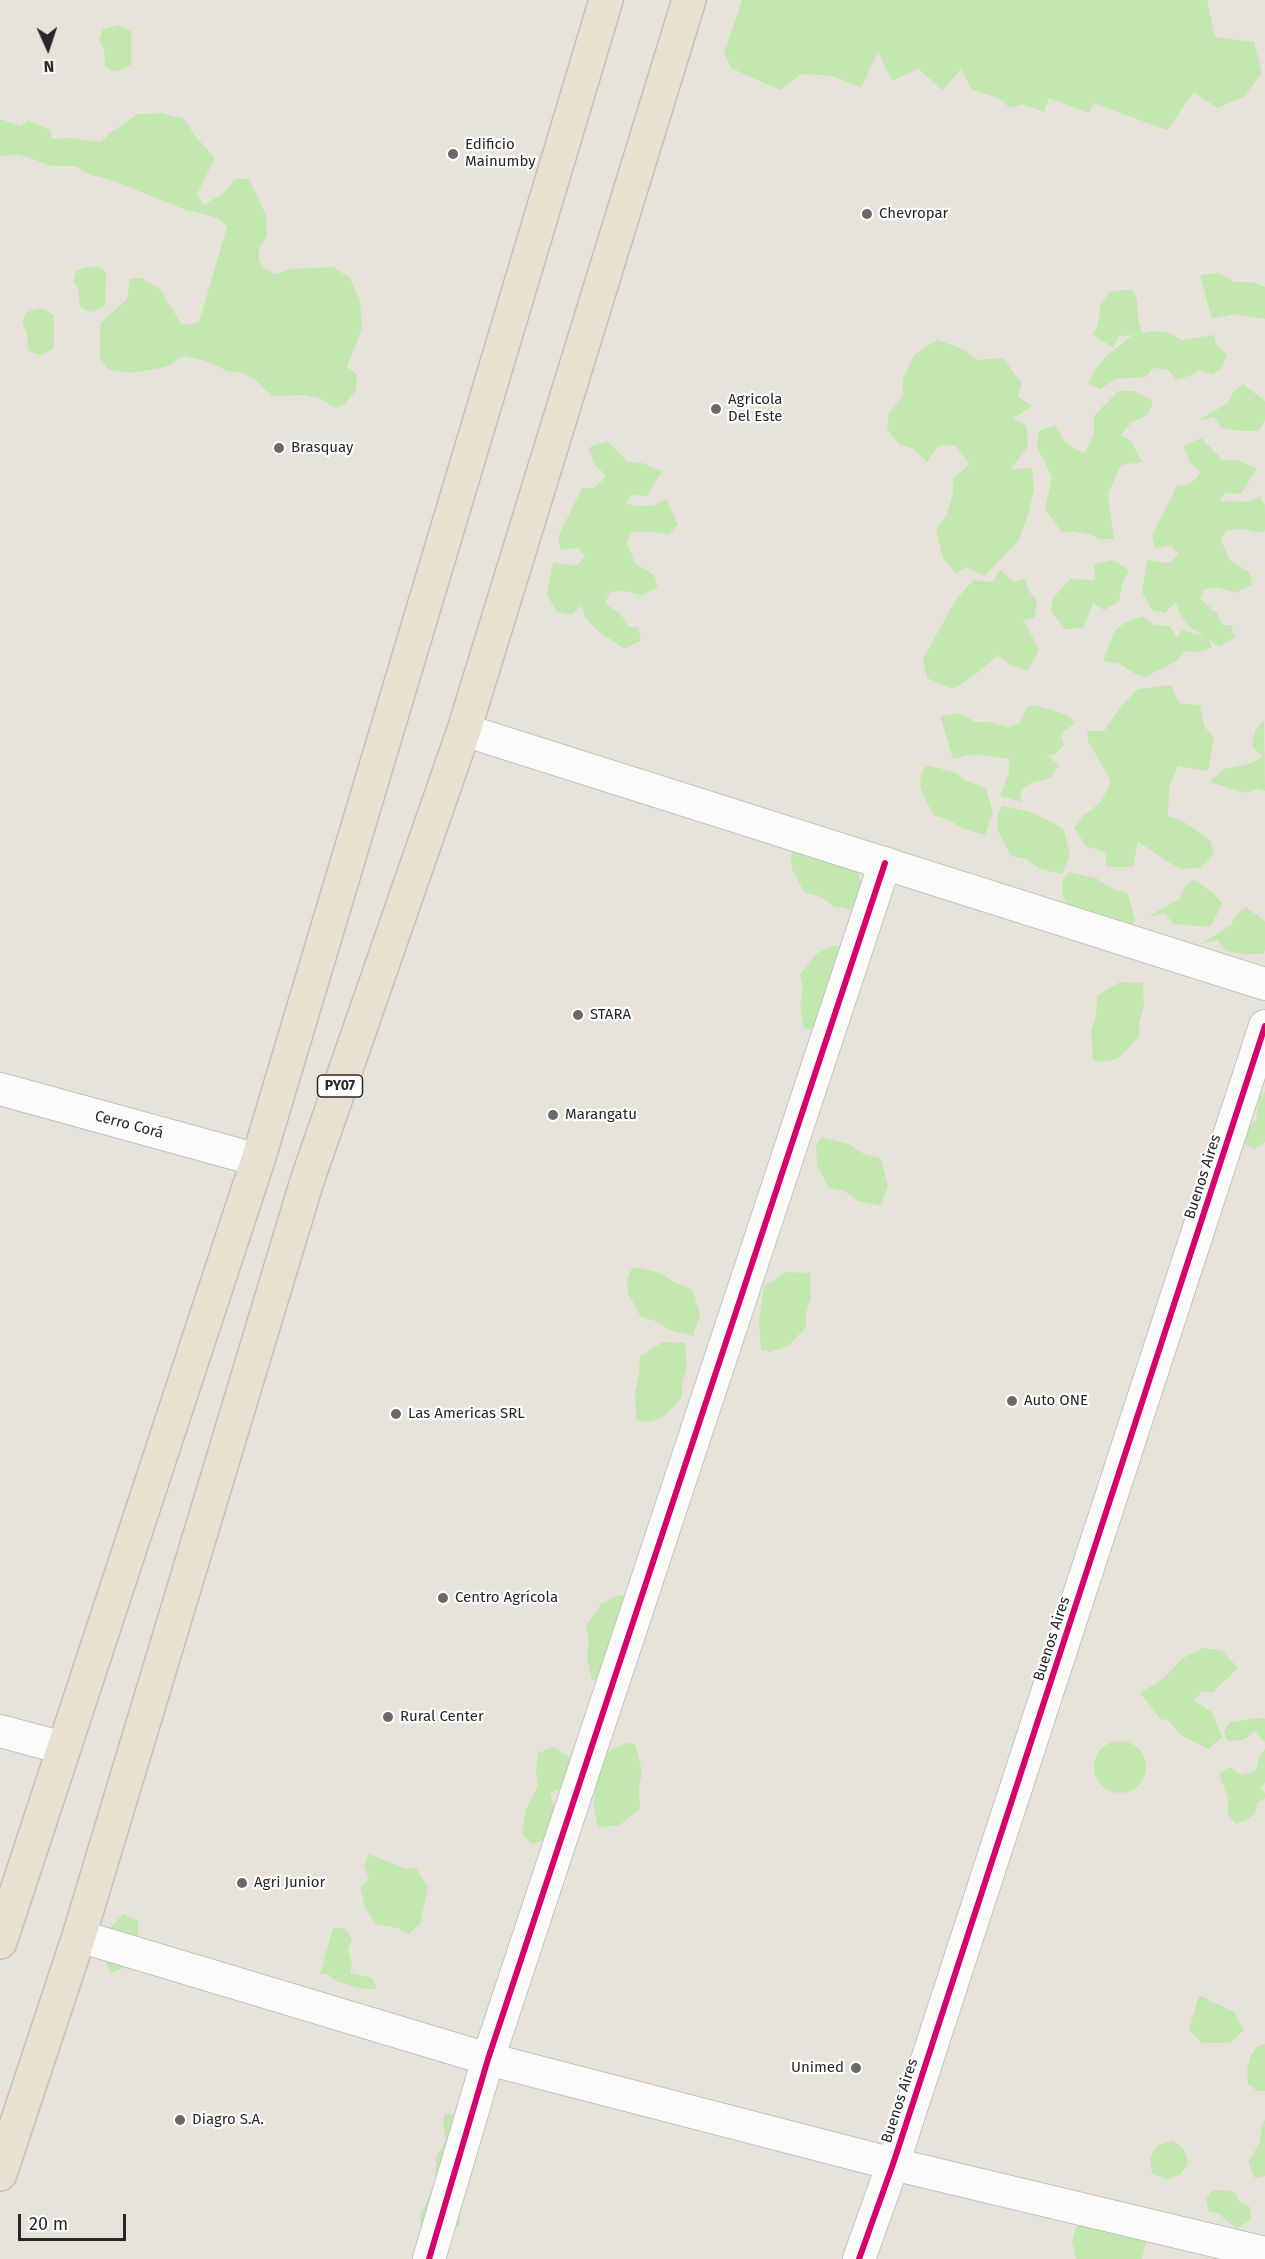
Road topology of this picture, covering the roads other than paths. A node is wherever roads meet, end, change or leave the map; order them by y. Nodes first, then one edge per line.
1 (606, 0) edge
2 (689, 0) edge
3 (464, 730) junction
4 (885, 863) junction
5 (1265, 984) edge
6 (1265, 1026) edge
7 (0, 1089) edge
8 (258, 1160) junction
9 (0, 1731) edge
10 (63, 1748) junction
11 (79, 1936) junction
12 (0, 1942) edge
13 (488, 2059) junction
14 (892, 2164) junction
15 (0, 2175) edge
16 (1183, 2246) edge
17 (1265, 2253) edge
18 (429, 2259) edge
19 (859, 2259) edge

1 - 8 highway
2 - 3 highway, PY07
3 - 4 street
3 - 11 highway, PY07
4 - 5 street
4 - 13 street
6 - 14 street, Buenos Aires
7 - 8 street, Cerro Corá
8 - 10 highway
9 - 10 street
10 - 12 highway
11 - 13 street
11 - 15 highway, PY07
13 - 14 street
13 - 18 street
14 - 16 street
14 - 19 street, Buenos Aires
16 - 17 street

